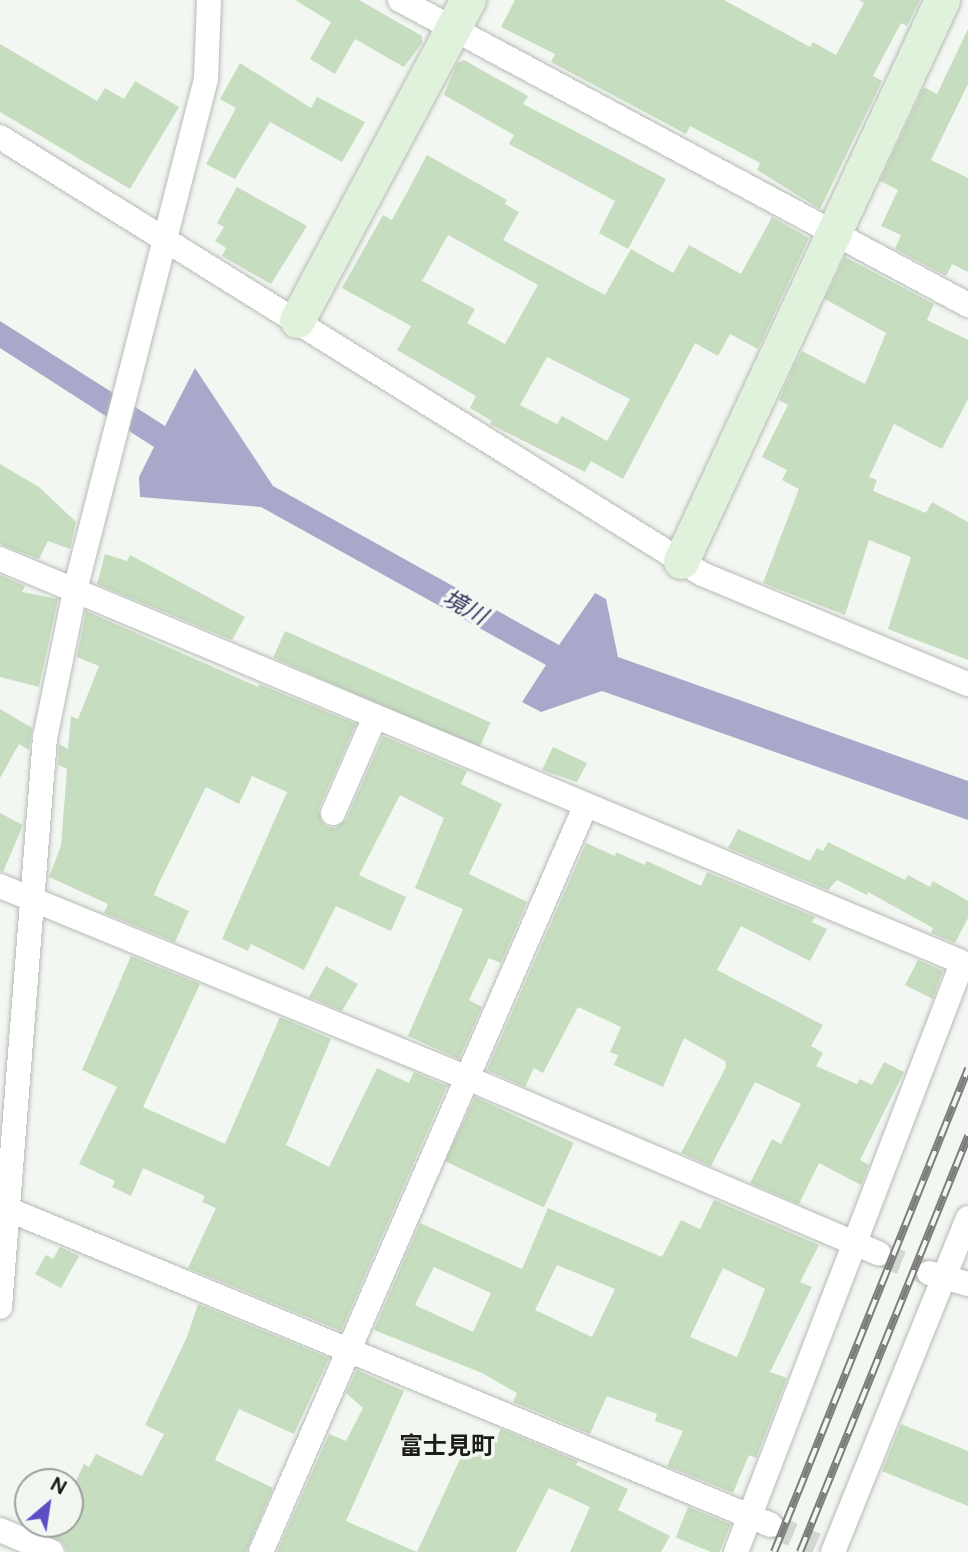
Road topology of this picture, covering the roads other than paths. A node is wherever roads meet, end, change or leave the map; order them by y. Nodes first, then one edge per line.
1 (209, 0) edge
2 (400, 0) edge
3 (943, 0) edge
4 (461, 14) edge
5 (0, 137) edge
6 (835, 234) junction
7 (166, 237) junction
8 (968, 304) edge
9 (297, 320) junction
10 (0, 559) edge
11 (681, 561) junction
12 (75, 590) junction
13 (968, 684) edge
14 (375, 717) junction
15 (585, 807) junction
16 (333, 813) dead end
17 (0, 886) edge
18 (31, 899) junction
19 (465, 1076) junction
20 (4, 1207) edge
21 (968, 1218) edge
22 (854, 1243) junction
23 (880, 1254) tunnel mouth
24 (936, 1274) junction
25 (968, 1284) edge
26 (0, 1307) edge
27 (346, 1351) junction
28 (760, 1521) junction
29 (0, 1530) edge
30 (826, 1550) edge
31 (52, 1552) edge
32 (261, 1552) edge
33 (736, 1552) edge

1 - 7 street
2 - 4 street
3 - 6 street
4 - 6 street
4 - 9 street
5 - 7 street
6 - 8 street
6 - 11 street
7 - 9 street
7 - 12 street
9 - 11 street
10 - 12 street
11 - 13 street
12 - 14 street
12 - 18 street
14 - 15 street
14 - 16 street
15 - 19 street
15 - 22 street
17 - 18 street
18 - 19 street
18 - 20 street
19 - 22 street
19 - 27 street
20 - 26 street
20 - 27 street
21 - 24 street
22 - 23 street
22 - 28 street
24 - 25 street
24 - 30 street
27 - 28 street
27 - 32 street
28 - 33 street
29 - 31 street

